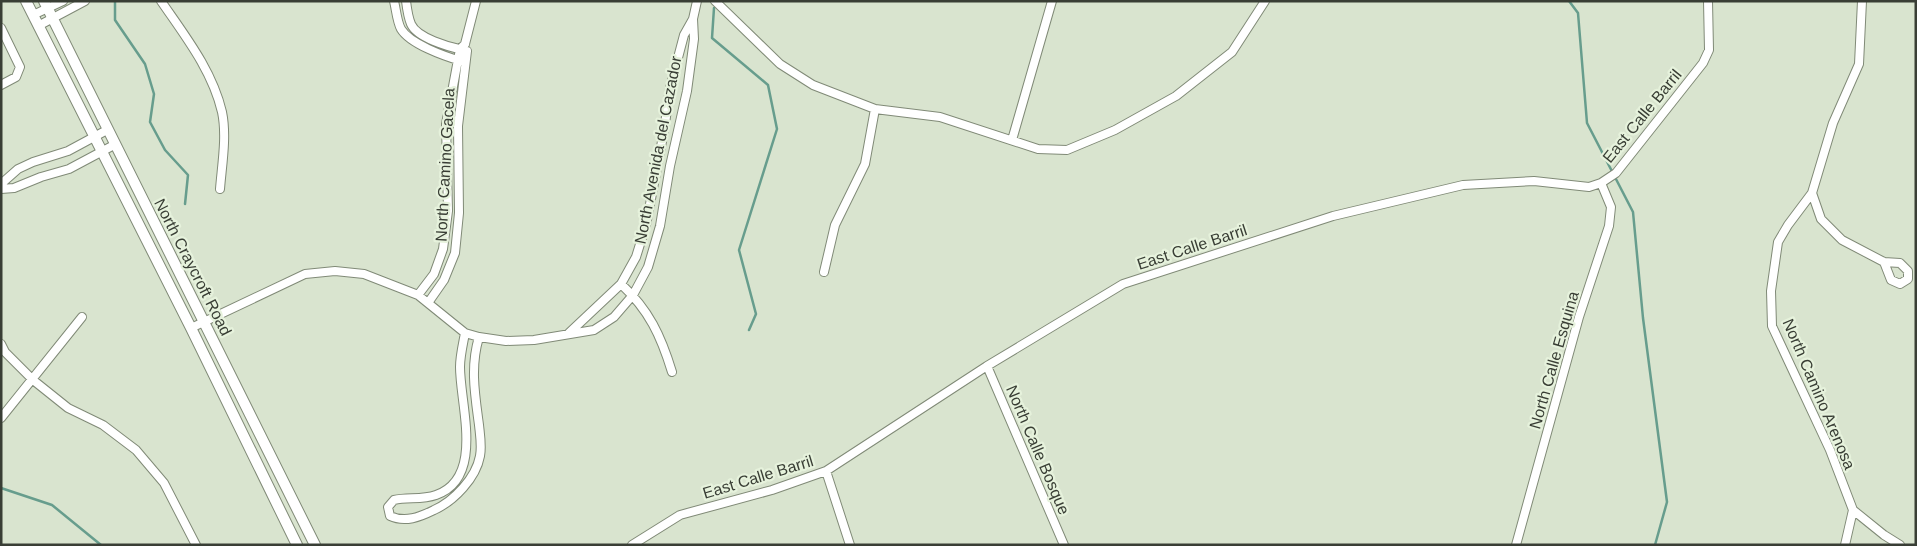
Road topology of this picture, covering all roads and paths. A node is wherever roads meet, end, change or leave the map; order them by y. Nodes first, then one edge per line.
1 (26, 1) edge
2 (63, 1) edge
3 (85, 1) edge
4 (161, 1) edge
5 (394, 1) edge
6 (406, 1) edge
7 (476, 1) edge
8 (696, 1) edge
9 (715, 1) edge
10 (1052, 1) edge
11 (1265, 1) edge
12 (1708, 1) edge
13 (1862, 1) edge
14 (48, 9) edge
15 (33, 14) junction
16 (692, 19) junction
17 (38, 26) junction
18 (1, 28) edge
19 (464, 48) junction
20 (461, 61) junction
21 (1, 85) edge
22 (875, 110) junction
23 (107, 130) junction
24 (94, 137) junction
25 (1012, 140) junction
26 (114, 145) junction
27 (101, 151) junction
28 (447, 176) junction
29 (459, 180) junction
30 (1601, 183) junction
31 (1, 184) edge
32 (220, 189) dead end
33 (1, 190) edge
34 (1812, 193) junction
35 (1884, 262) dead end
36 (824, 272) dead end
37 (621, 284) junction
38 (418, 295) junction
39 (633, 295) junction
40 (428, 303) junction
41 (82, 317) dead end
42 (204, 322) junction
43 (191, 328) junction
44 (465, 333) junction
45 (569, 333) junction
46 (479, 337) junction
47 (1, 344) edge
48 (987, 366) junction
49 (672, 372) dead end
50 (33, 380) junction
51 (1, 418) edge
52 (826, 471) junction
53 (1853, 510) junction
54 (196, 545) edge
55 (296, 545) edge
56 (315, 545) edge
57 (632, 545) edge
58 (850, 545) edge
59 (1064, 545) edge
60 (1516, 545) edge
61 (1845, 545) edge
62 (1900, 545) edge

1 - 15 main road, North Craycroft Road
2 - 14 street
3 - 14 street
4 - 32 street
5 - 20 street
6 - 19 street
7 - 19 street, North Camino Gacela
8 - 16 street, North Avenida del Cazador
9 - 22 street
10 - 25 street
11 - 25 street
12 - 30 street, East Calle Barril
13 - 34 street, North Camino Arenosa
14 - 15 street
14 - 17 street
14 - 23 main road, North Craycroft Road
15 - 17 main road, North Craycroft Road
16 - 37 street, North Avenida del Cazador
16 - 39 street, North Avenida del Cazador
17 - 24 main road, North Craycroft Road
18 - 21 street
19 - 20 street, North Camino Gacela
20 - 28 street, North Camino Gacela
20 - 29 street, North Camino Gacela
22 - 25 street
22 - 36 street
23 - 24 street
23 - 26 main road, North Craycroft Road
24 - 27 main road, North Craycroft Road
24 - 31 street
26 - 27 street
26 - 42 main road, North Craycroft Road
27 - 33 street
27 - 43 main road, North Craycroft Road
28 - 29 street
28 - 38 street, North Camino Gacela
29 - 40 street, North Camino Gacela
30 - 48 street, East Calle Barril
30 - 60 street, North Calle Esquina
34 - 35 street
34 - 53 street, North Camino Arenosa
37 - 39 street
37 - 45 street, North Avenida del Cazador
38 - 40 street, North Avenida del Cazador
38 - 42 street, North Avenida del Cazador
39 - 45 street, North Avenida del Cazador
39 - 49 street
40 - 44 street, North Avenida del Cazador
41 - 50 street
42 - 43 street, North Avenida del Cazador
42 - 56 main road, North Craycroft Road
43 - 55 main road, North Craycroft Road
44 - 46 street, North Avenida del Cazador
44 - 46 street
45 - 46 street, North Avenida del Cazador
47 - 50 street
48 - 52 street, East Calle Barril
48 - 59 street, North Calle Bosque
50 - 51 street
50 - 54 street
52 - 57 street, East Calle Barril
52 - 58 street
53 - 61 street
53 - 62 street

